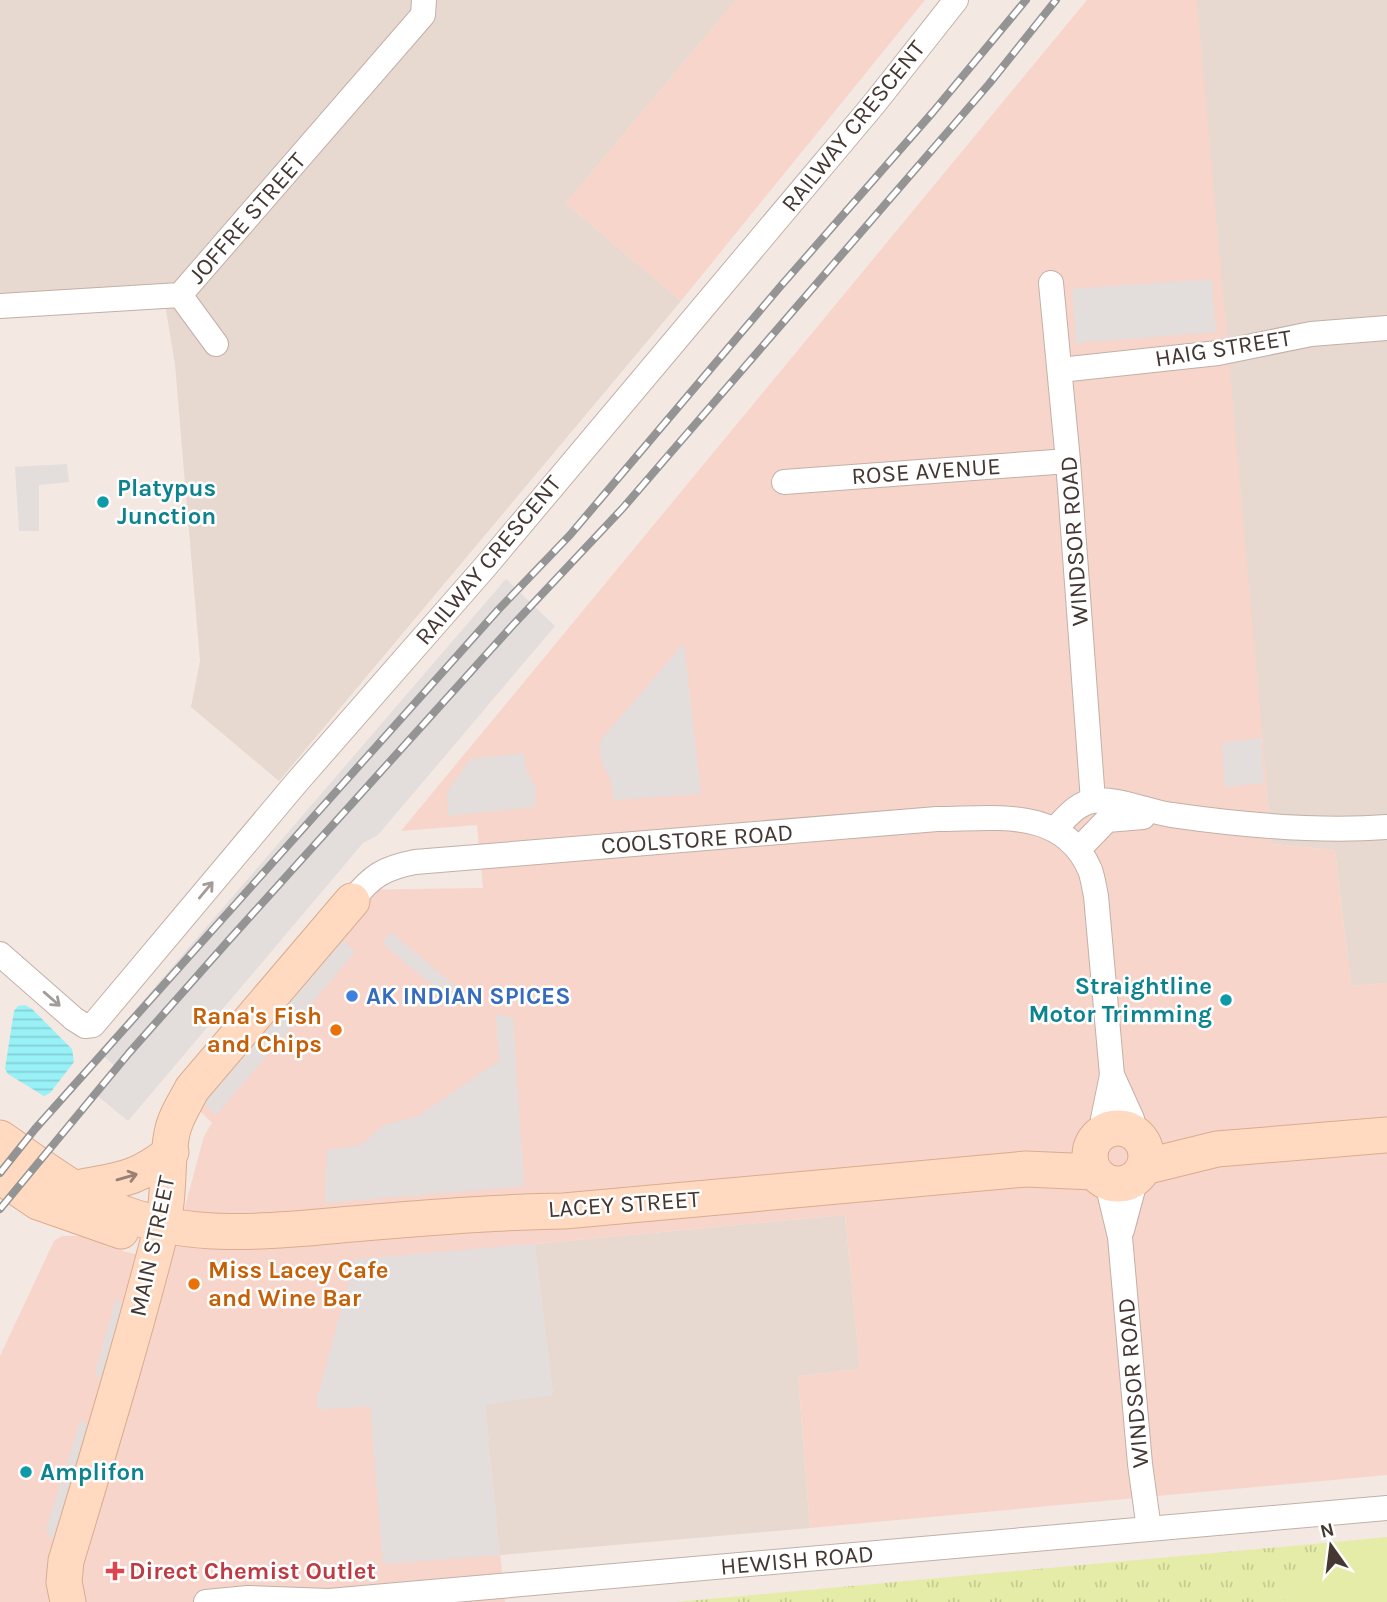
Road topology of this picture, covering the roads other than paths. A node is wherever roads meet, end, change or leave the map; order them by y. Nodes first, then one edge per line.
1 (424, 0) edge
2 (956, 0) edge
3 (1051, 282) dead end
4 (180, 295) junction
5 (0, 306) edge
6 (1387, 328) edge
7 (216, 344) dead end
8 (1060, 370) junction
9 (1068, 461) junction
10 (784, 482) dead end
11 (1093, 801) junction
12 (1171, 815) junction
13 (1387, 827) edge
14 (1055, 829) junction
15 (1079, 849) junction
16 (352, 901) joint
17 (0, 954) edge
18 (1387, 1135) edge
19 (0, 1138) edge
20 (171, 1152) junction
21 (1119, 1156) junction
22 (0, 1176) edge
23 (76, 1188) junction
24 (160, 1231) junction
25 (1387, 1508) edge
26 (1149, 1528) junction
27 (68, 1602) edge
28 (206, 1602) edge

1 - 4 street, JOFFRE STREET
17 -> 2 street, RAILWAY CRESCENT
3 - 8 street, WINDSOR ROAD
4 - 5 street, JOFFRE STREET
4 - 7 street
6 - 8 street, HAIG STREET
8 - 9 street, WINDSOR ROAD
9 - 10 street, ROSE AVENUE
9 - 11 street, WINDSOR ROAD
11 - 12 street
11 - 14 street
12 - 13 street
12 - 15 street
14 - 15 street, WINDSOR ROAD
14 - 16 street, COOLSTORE ROAD
15 - 21 street, WINDSOR ROAD
16 - 20 street, MAIN STREET
18 - 21 street, LACEY STREET
19 - 23 street
23 -> 20 street
20 - 24 street, MAIN STREET
21 - 24 street, LACEY STREET
21 - 26 street, WINDSOR ROAD
22 - 24 street
23 - 24 street
24 - 27 street, MAIN STREET
25 - 26 street, HEWISH ROAD
26 - 28 street, HEWISH ROAD

